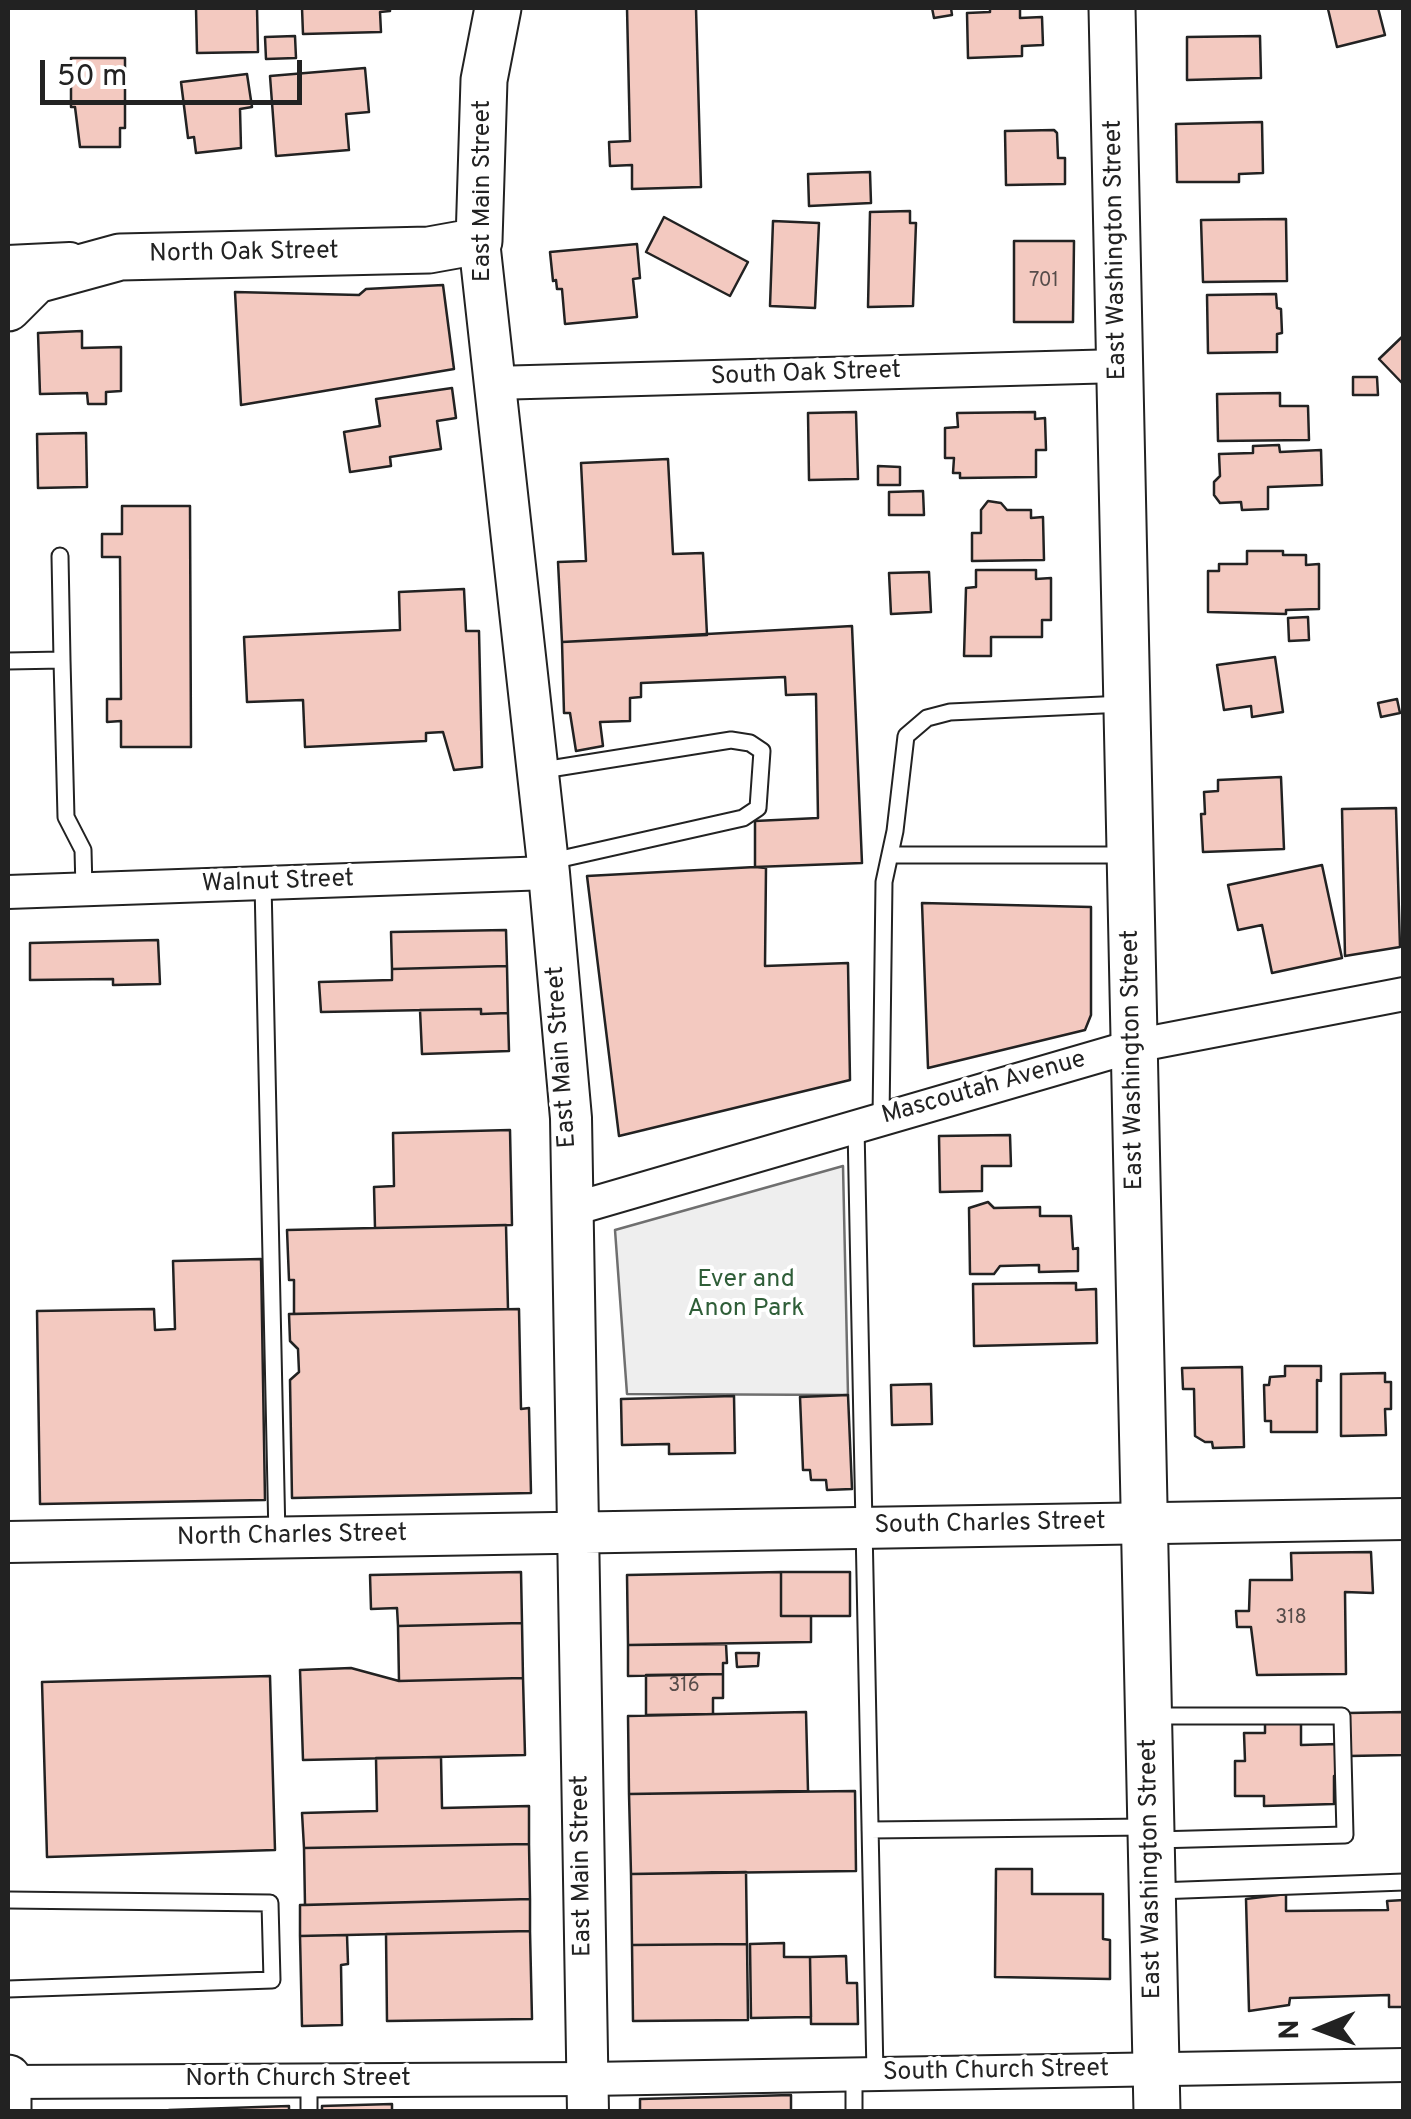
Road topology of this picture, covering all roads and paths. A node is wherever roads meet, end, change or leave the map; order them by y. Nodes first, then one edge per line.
1 (498, 8) edge
2 (1112, 8) edge
3 (479, 241) junction
4 (120, 257) junction
5 (8, 262) edge
6 (8, 308) edge
7 (1120, 366) junction
8 (493, 383) junction
9 (60, 556) dead end
10 (62, 660) junction
11 (8, 661) edge
12 (1127, 704) junction
13 (537, 770) junction
14 (890, 855) junction
15 (1130, 855) junction
16 (548, 868) junction
17 (263, 883) junction
18 (84, 889) junction
19 (8, 892) edge
20 (1404, 994) edge
21 (1134, 1046) junction
22 (869, 1123) junction
23 (570, 1210) junction
24 (1404, 1519) edge
25 (1145, 1522) junction
26 (866, 1527) junction
27 (576, 1532) junction
28 (277, 1538) junction
29 (8, 1542) edge
30 (1148, 1716) junction
31 (870, 1830) junction
32 (1151, 1833) junction
33 (1404, 1882) edge
34 (1153, 1892) junction
35 (8, 1900) edge
36 (8, 1989) edge
37 (1404, 2064) edge
38 (864, 2074) junction
39 (8, 2080) edge
40 (1157, 2090) edge
41 (588, 2095) edge
42 (309, 2096) edge
43 (8, 2112) edge
44 (854, 2112) edge

1 - 3 main road, East Main Street
2 - 7 main road, East Washington Street
3 - 4 main road, North Oak Street
3 - 8 street, East Main Street
4 - 5 street, North Oak Street
4 - 6 main road
7 - 8 street, South Oak Street
7 - 12 main road, East Washington Street
8 - 13 street, East Main Street
9 - 10 lane
10 - 11 lane
10 - 18 lane
12 - 14 lane
12 - 15 main road, East Washington Street
13 - 16 street, East Main Street
13 - 16 lane
14 - 15 lane
14 - 22 lane
15 - 21 main road, East Washington Street
16 - 17 street, Walnut Street
16 - 23 street, East Main Street
17 - 18 street, Walnut Street
17 - 28 lane
18 - 19 street, Walnut Street
20 - 21 street, Mascoutah Avenue
21 - 22 street, Mascoutah Avenue
21 - 25 main road, East Washington Street
22 - 23 street, Mascoutah Avenue
22 - 26 lane
23 - 27 street, East Main Street
24 - 25 street, South Charles Street
25 - 26 street, South Charles Street
25 - 30 main road, East Washington Street
26 - 27 street, South Charles Street
26 - 31 lane
27 - 28 street, North Charles Street
27 - 41 street, East Main Street
28 - 29 street, North Charles Street
30 - 32 main road, East Washington Street
30 - 32 lane
31 - 32 lane
31 - 38 lane
32 - 34 main road, East Washington Street
33 - 34 lane
34 - 40 main road, East Washington Street
35 - 36 lane
37 - 40 street, South Church Street
38 - 40 street, South Church Street
38 - 41 street, South Church Street
38 - 44 lane
39 - 42 street, North Church Street
39 - 43 main road
41 - 42 street, North Church Street

